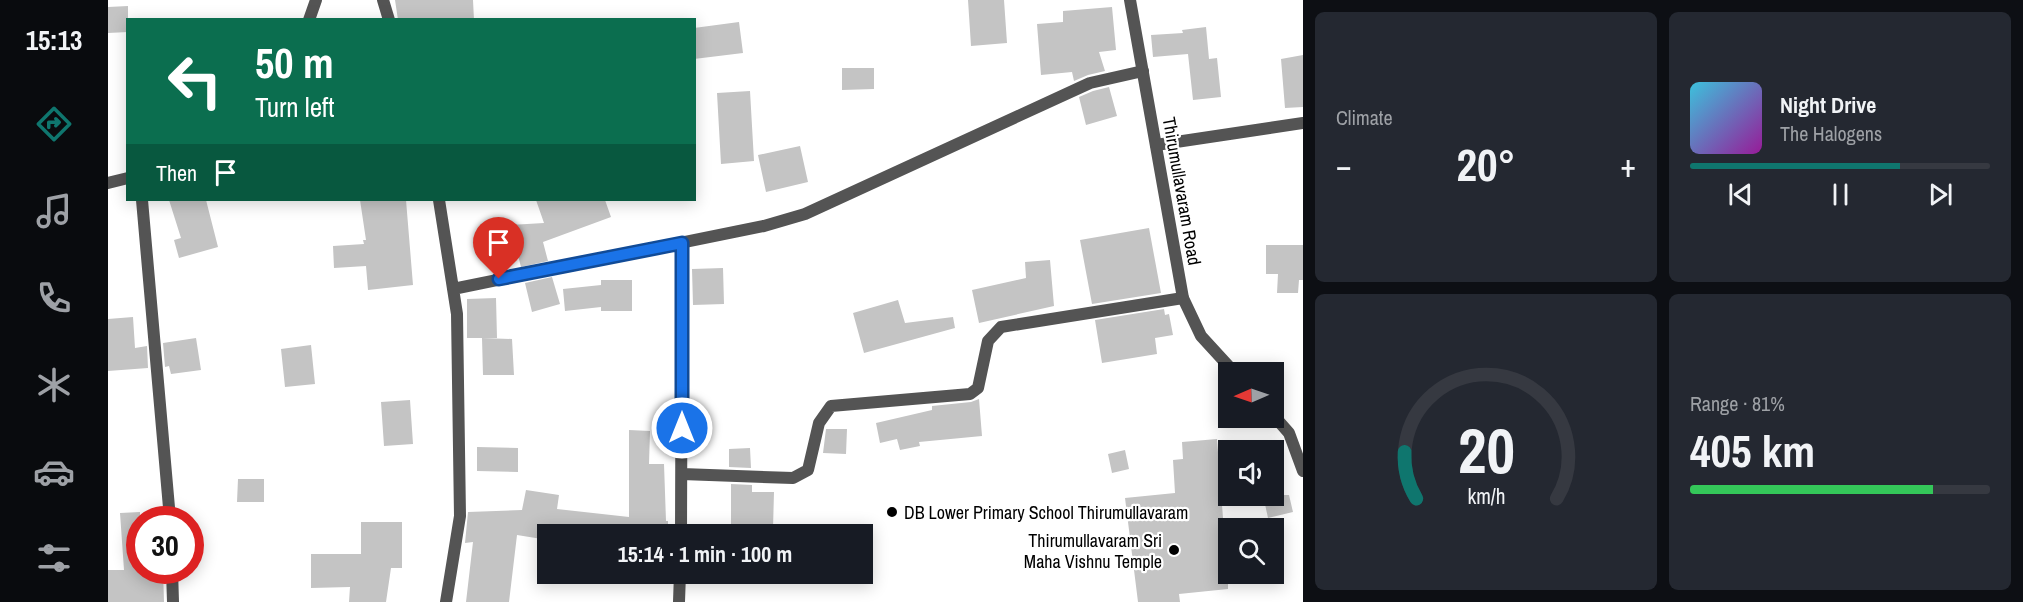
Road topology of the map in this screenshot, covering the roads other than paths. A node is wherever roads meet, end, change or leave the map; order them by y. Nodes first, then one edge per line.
1 (316, 0) edge
2 (383, 0) edge
3 (1130, 0) edge
4 (310, 18) edge
5 (388, 18) edge
6 (1143, 71) junction
7 (1303, 123) edge
8 (1156, 145) junction
9 (126, 178) edge
10 (108, 183) edge
11 (142, 201) edge
12 (439, 201) edge
13 (682, 243) junction
14 (453, 289) junction
15 (1183, 298) junction
16 (1225, 362) edge
17 (1284, 428) edge
18 (1303, 471) edge
19 (682, 474) junction
20 (169, 506) edge
21 (681, 524) edge
22 (172, 584) edge
23 (680, 584) edge
24 (173, 602) edge
25 (446, 602) edge
26 (679, 602) edge

1 - 4 street
2 - 5 street
3 - 6 street, Thirumullavaram Road
6 - 8 street, Thirumullavaram Road
6 - 13 street
7 - 8 street
8 - 15 street, Thirumullavaram Road
9 - 10 street
11 - 20 street
12 - 14 street
13 - 14 street
13 - 19 street
14 - 25 street
15 - 16 street, Thirumullavaram Road
15 - 19 street
17 - 18 street
19 - 21 street
22 - 24 street
23 - 26 street

